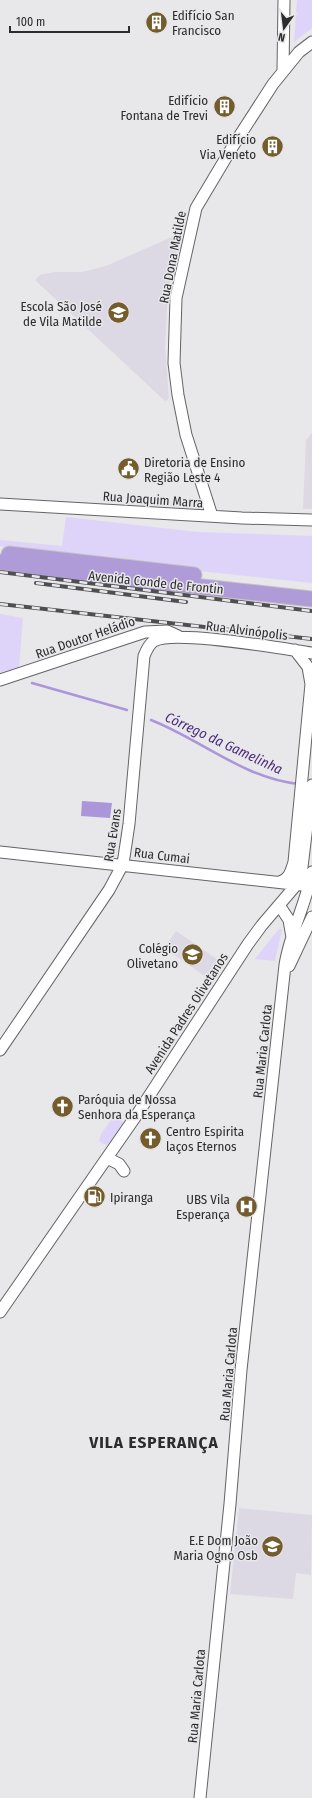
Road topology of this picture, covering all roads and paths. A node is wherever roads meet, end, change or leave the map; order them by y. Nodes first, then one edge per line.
1 (284, 0) edge
2 (312, 42) edge
3 (283, 48) junction
4 (299, 52) junction
5 (283, 71) junction
6 (0, 504) edge
7 (212, 516) junction
8 (310, 521) edge
9 (0, 553) edge
10 (0, 562) edge
11 (312, 590) edge
12 (312, 599) edge
13 (179, 636) junction
14 (295, 650) junction
15 (312, 653) edge
16 (0, 680) edge
17 (310, 716) edge
18 (312, 785) edge
19 (0, 852) edge
20 (123, 864) junction
21 (307, 871) edge
22 (280, 882) junction
23 (297, 884) junction
24 (311, 886) edge
25 (279, 905) junction
26 (312, 917) edge
27 (292, 937) junction
28 (284, 976) junction
29 (0, 1050) edge
30 (107, 1158) junction
31 (124, 1171) dead end
32 (0, 1312) edge
33 (200, 1798) edge

1 - 3 street
2 - 4 street, Rua Dona Matilde
3 - 4 street
3 - 5 street
4 - 5 street, Rua Dona Matilde
5 - 7 street, Rua Dona Matilde
6 - 7 street, Rua Joaquim Marra
7 - 8 street, Rua Joaquim Marra
9 - 11 highway, Avenida Conde de Frontin
10 - 12 highway, Avenida Conde de Frontin
13 - 14 street, Rua Alvinópolis
13 - 16 street, Rua Doutor Heládio
13 - 20 street, Rua Evans
14 - 15 street, Rua Alvinópolis
14 - 17 street
17 - 22 street
18 - 21 street
19 - 20 street, Rua Cumai
20 - 22 street, Rua Cumai
20 - 29 street, Rua Evans
21 - 23 street, Avenida Padres Olivetanos
21 - 24 street, Rua Maria Carlota
22 - 23 street, Rua Cumai
23 - 24 street, Rua Cumai
23 - 25 street, Avenida Padres Olivetanos
24 - 27 street, Rua Maria Carlota
25 - 27 street
25 - 30 street, Avenida Padres Olivetanos
26 - 28 street, Rua Maria Carlota
27 - 28 street, Rua Maria Carlota
28 - 33 street, Rua Maria Carlota
30 - 31 street
30 - 32 street, Avenida Padres Olivetanos

